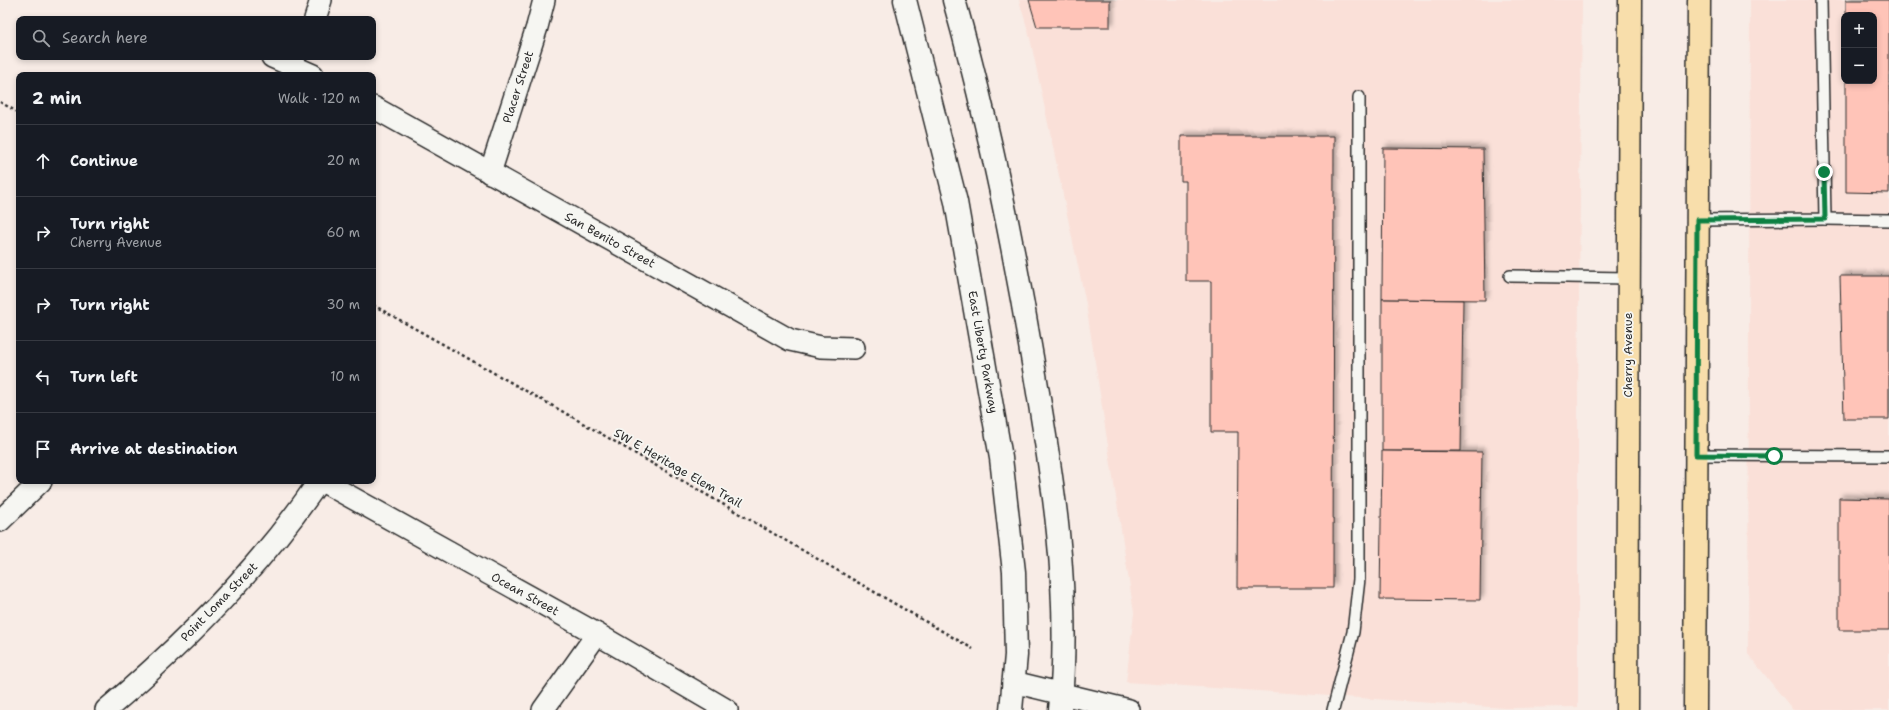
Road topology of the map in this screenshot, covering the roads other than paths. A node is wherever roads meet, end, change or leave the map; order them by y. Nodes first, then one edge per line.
1 (321, 0) edge
2 (544, 0) edge
3 (905, 0) edge
4 (954, 0) edge
5 (1630, 0) edge
6 (1699, 0) edge
7 (1821, 0) edge
8 (316, 16) edge
9 (280, 60) edge
10 (303, 69) edge
11 (1359, 97) dead end
12 (376, 108) edge
13 (490, 173) junction
14 (1825, 219) junction
15 (1697, 220) junction
16 (1889, 220) edge
17 (1510, 276) dead end
18 (1629, 278) junction
19 (854, 348) dead end
20 (1696, 455) junction
21 (1889, 456) edge
22 (38, 484) edge
23 (318, 484) edge
24 (325, 484) edge
25 (0, 521) edge
26 (597, 634) junction
27 (1013, 682) junction
28 (1060, 702) edge
29 (106, 710) edge
30 (543, 710) edge
31 (727, 710) edge
32 (1011, 710) edge
33 (1129, 710) edge
34 (1333, 710) edge
35 (1627, 710) edge
36 (1695, 710) edge

1 - 8 street
2 - 13 street, Placer Street
3 - 27 street, East Liberty Parkway
4 - 28 street
5 - 18 main road, Cherry Avenue
6 - 15 main road
7 - 14 lane
9 - 10 street
11 - 34 lane
12 - 13 street, San Benito Street
13 - 19 street, San Benito Street
14 - 15 lane
14 - 16 lane
15 - 20 main road
17 - 18 lane
18 - 35 main road, Cherry Avenue
20 - 21 lane
20 - 36 main road
22 - 25 street
23 - 29 street, Point Loma Street
24 - 26 street, Ocean Street
26 - 30 street
26 - 31 street, Ocean Street
27 - 28 street
27 - 32 street, East Liberty Parkway
28 - 33 street

